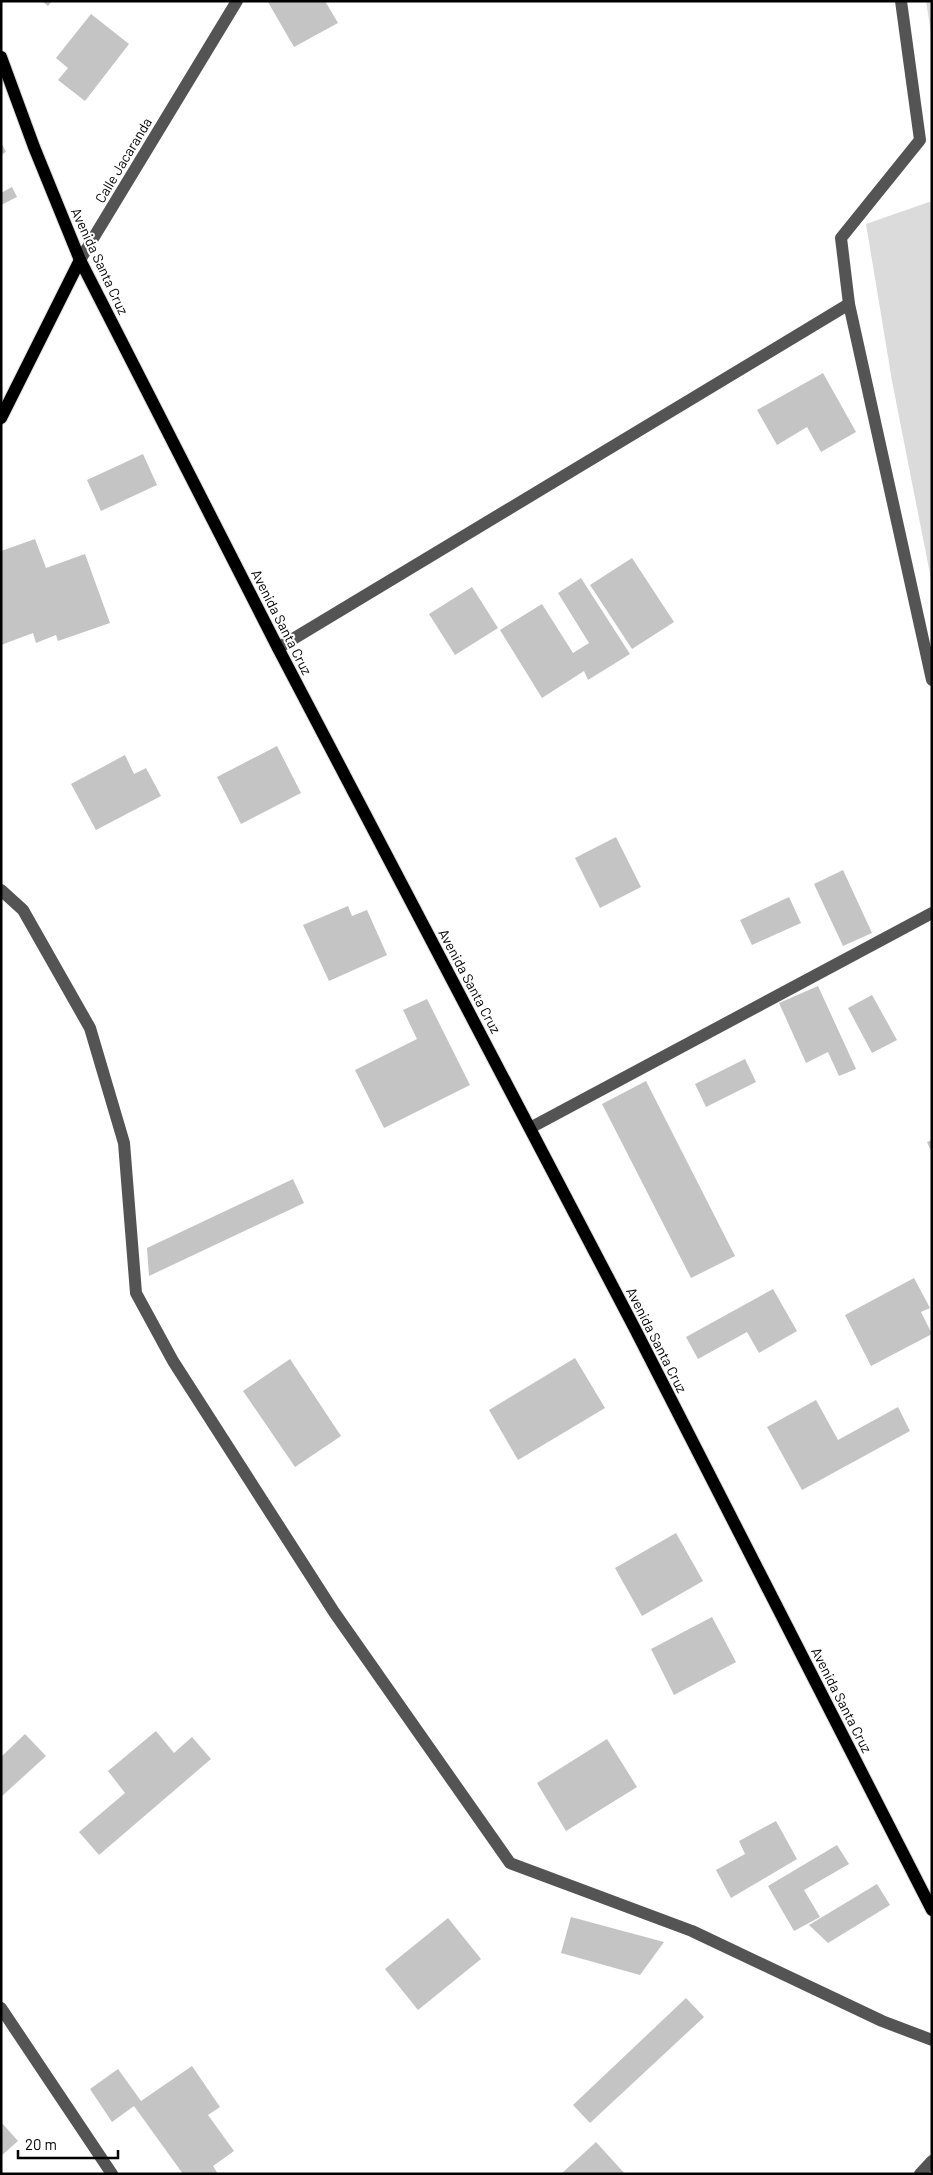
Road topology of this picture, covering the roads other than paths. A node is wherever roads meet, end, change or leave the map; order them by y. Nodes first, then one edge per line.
1 (237, 1) edge
2 (901, 1) edge
3 (1, 57) edge
4 (80, 260) junction
5 (849, 304) junction
6 (1, 418) edge
7 (278, 648) junction
8 (932, 680) edge
9 (1, 890) edge
10 (932, 913) edge
11 (530, 1128) junction
12 (932, 1910) edge
13 (1, 2008) edge
14 (932, 2040) edge
15 (932, 2161) edge
16 (112, 2174) edge
17 (920, 2174) edge

1 - 4 street, Calle Jacaranda
2 - 5 street
3 - 4 main road, Avenida Santa Cruz
4 - 6 main road, Calle Jacaranda
4 - 7 main road, Avenida Santa Cruz
5 - 7 street
5 - 8 street
7 - 11 main road, Avenida Santa Cruz
9 - 14 street
10 - 11 street
11 - 12 main road, Avenida Santa Cruz
13 - 16 street
15 - 17 street

